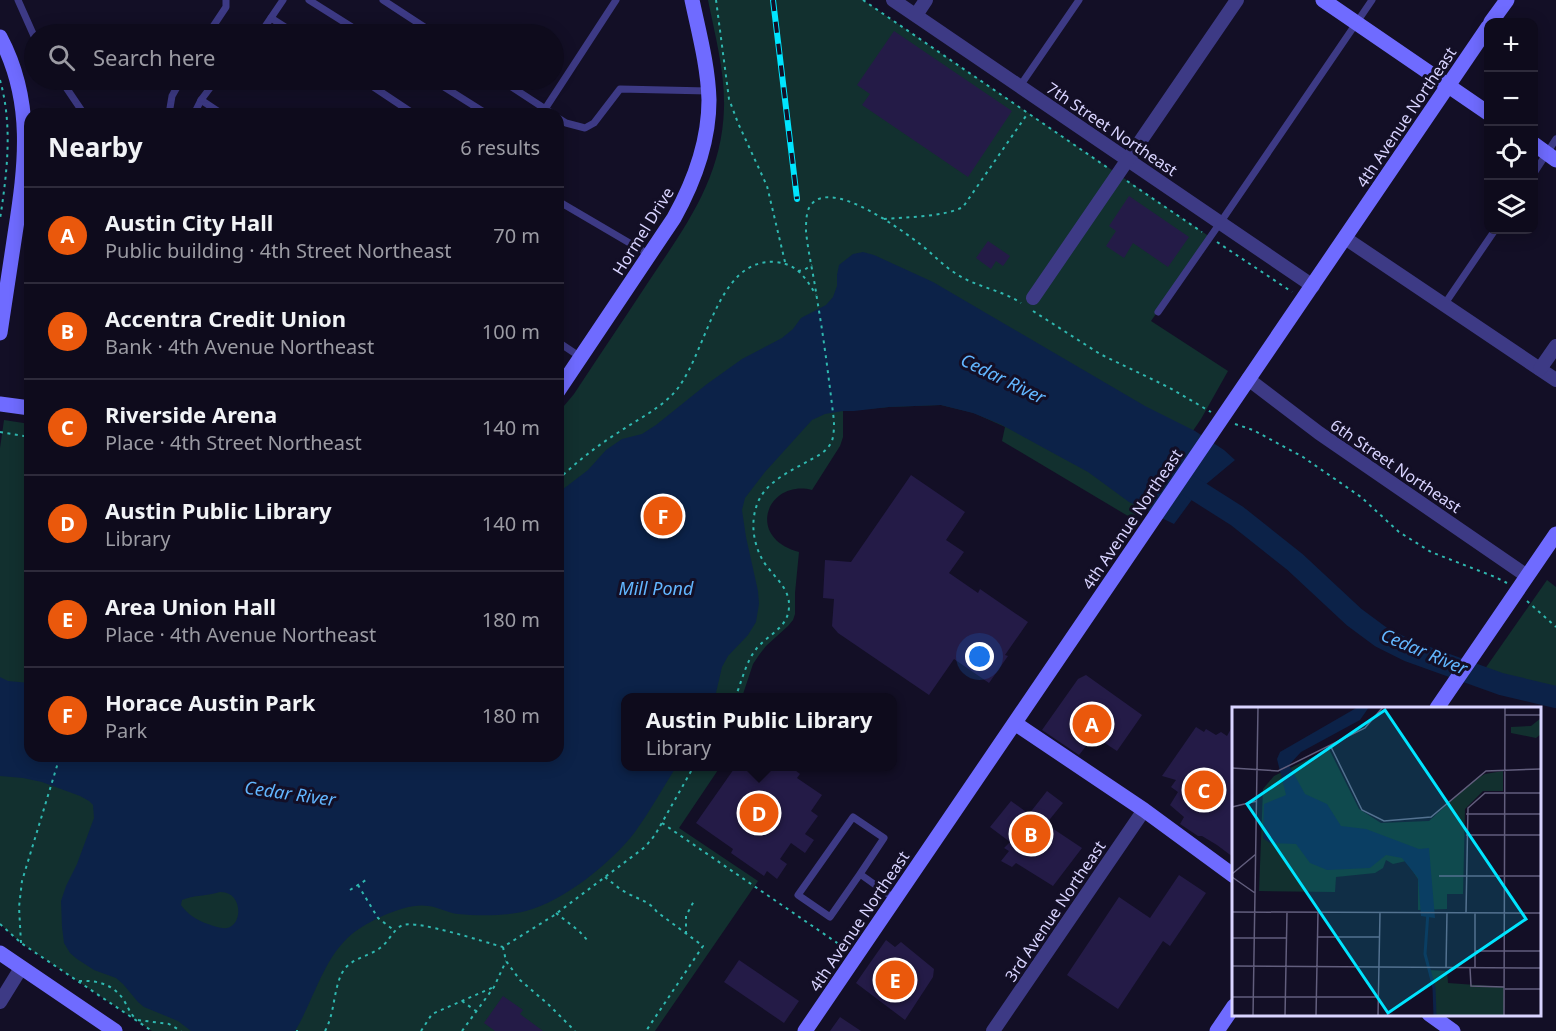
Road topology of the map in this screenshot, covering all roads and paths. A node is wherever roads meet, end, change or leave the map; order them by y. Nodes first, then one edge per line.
1 (18, 0) edge
2 (226, 0) edge
3 (283, 0) edge
4 (309, 0) edge
5 (383, 0) edge
6 (616, 0) edge
7 (692, 0) edge
8 (716, 0) edge
9 (863, 0) edge
10 (893, 0) edge
11 (926, 0) edge
12 (1079, 0) edge
13 (1237, 0) edge
14 (1323, 0) edge
15 (1372, 0) edge
16 (1507, 0) edge
17 (916, 15) junction
18 (271, 18) junction
19 (1494, 18) edge
20 (1356, 22) junction
21 (29, 24) edge
22 (214, 24) edge
23 (267, 24) edge
24 (280, 24) edge
25 (347, 24) edge
26 (420, 24) edge
27 (1484, 33) edge
28 (0, 36) edge
29 (0, 80) edge
30 (564, 80) edge
31 (1449, 85) junction
32 (1020, 86) junction
33 (68, 90) edge
34 (175, 90) edge
35 (208, 90) edge
36 (378, 90) edge
37 (449, 90) edge
38 (516, 90) edge
39 (557, 90) edge
40 (708, 91) junction
41 (201, 100) junction
42 (80, 108) edge
43 (170, 108) edge
44 (197, 108) edge
45 (213, 108) edge
46 (405, 108) edge
47 (477, 108) edge
48 (543, 108) edge
49 (546, 108) edge
50 (1484, 110) edge
51 (1028, 113) junction
52 (564, 122) edge
53 (24, 124) edge
54 (1556, 139) edge
55 (1538, 148) edge
56 (1551, 157) edge
57 (1128, 160) junction
58 (24, 166) edge
59 (1538, 169) edge
60 (1118, 175) junction
61 (564, 205) edge
62 (0, 219) edge
63 (1220, 223) junction
64 (1492, 234) edge
65 (1210, 237) junction
66 (1345, 238) junction
67 (650, 255) junction
68 (786, 263) junction
69 (812, 265) junction
70 (798, 271) junction
71 (1312, 286) junction
72 (1034, 297) dead end
73 (817, 298) junction
74 (1303, 300) junction
75 (1444, 305) junction
76 (1158, 312) dead end
77 (0, 333) edge
78 (564, 346) edge
79 (1556, 346) edge
80 (582, 358) junction
81 (1540, 369) junction
82 (1248, 379) junction
83 (1556, 380) edge
84 (564, 384) edge
85 (0, 404) edge
86 (24, 407) edge
87 (0, 432) edge
88 (24, 436) edge
89 (564, 474) edge
90 (1556, 534) edge
91 (1527, 576) junction
92 (737, 693) edge
93 (1438, 707) edge
94 (1016, 724) junction
95 (58, 762) edge
96 (691, 771) edge
97 (1144, 810) junction
98 (662, 823) junction
99 (860, 874) junction
100 (1232, 875) edge
101 (605, 878) junction
102 (366, 880) dead end
103 (358, 885) junction
104 (350, 890) dead end
105 (695, 899) dead end
106 (895, 899) junction
107 (556, 913) junction
108 (0, 924) edge
109 (395, 931) junction
110 (686, 933) junction
111 (589, 942) dead end
112 (21, 943) junction
113 (503, 947) junction
114 (0, 954) edge
115 (856, 956) junction
116 (506, 961) junction
117 (21, 968) junction
118 (79, 981) junction
119 (494, 987) junction
120 (462, 1001) junction
121 (0, 1002) edge
122 (1232, 1008) edge
123 (476, 1011) junction
124 (1431, 1016) edge
125 (136, 1020) junction
126 (1446, 1029) edge
127 (116, 1031) edge
128 (152, 1031) edge
129 (181, 1031) edge
130 (325, 1031) edge
131 (421, 1031) edge
132 (462, 1031) edge
133 (575, 1031) edge
134 (646, 1031) edge
135 (806, 1031) edge
136 (993, 1031) edge
137 (1217, 1031) edge

1 - 21 lane
2 - 22 lane
3 - 18 lane
4 - 25 lane
5 - 26 lane
6 - 30 lane
7 - 40 street, Hormel Drive
8 - 68 path
9 - 51 path
10 - 17 street, 7th Street Northeast
11 - 17 street
12 - 32 lane
13 - 57 street
14 - 20 street
15 - 20 lane
16 - 19 street
17 - 32 street, 7th Street Northeast
18 - 23 lane
18 - 24 lane
20 - 31 street
20 - 63 lane
27 - 31 street, 4th Avenue Northeast
28 - 53 street
29 - 62 path
31 - 50 street
31 - 66 street, 4th Avenue Northeast
32 - 57 street, 7th Street Northeast
33 - 42 lane
34 - 43 lane
35 - 41 lane
36 - 46 lane
37 - 47 lane
38 - 48 lane
39 - 49 lane
40 - 52 lane
40 - 67 street, Hormel Drive
41 - 44 lane
41 - 45 lane
51 - 60 path
51 - 69 path
54 - 56 lane
55 - 56 street
56 - 59 lane
57 - 60 street
57 - 63 street, 7th Street Northeast
58 - 77 street
60 - 65 path
60 - 72 street
61 - 67 lane
63 - 65 lane
63 - 71 street, 7th Street Northeast
64 - 75 lane
65 - 74 path
65 - 76 lane
66 - 71 street, 4th Avenue Northeast
66 - 75 street
67 - 80 street, Hormel Drive
68 - 70 path
68 - 89 path
69 - 70 path
69 - 73 path
70 - 73 path
71 - 74 street, 4th Avenue Northeast
73 - 92 path
74 - 82 street, 4th Avenue Northeast
75 - 81 street
78 - 80 lane
79 - 81 street
80 - 84 street, Hormel Drive
81 - 83 street
82 - 91 street, 6th Street Northeast
82 - 94 street, 4th Avenue Northeast
85 - 86 street
87 - 88 path
90 - 91 street
91 - 93 street
94 - 97 street
94 - 106 street, 4th Avenue Northeast
95 - 112 path
96 - 98 path
97 - 100 street
97 - 136 street, 3rd Avenue Northeast
98 - 101 path
98 - 115 path
99 - 99 lane
99 - 106 lane
101 - 107 path
101 - 110 path
102 - 103 path
103 - 104 path
103 - 109 path
105 - 110 path
106 - 115 street, 4th Avenue Northeast
107 - 111 path
107 - 113 path
108 - 112 path
109 - 113 path
109 - 130 path
110 - 134 path
112 - 118 path
113 - 116 path
114 - 117 street
115 - 135 street, 4th Avenue Northeast
116 - 119 path
116 - 133 path
117 - 121 street
117 - 127 street
118 - 125 path
118 - 125 path
119 - 120 path
119 - 123 path
120 - 123 path
120 - 131 path
122 - 137 street
123 - 132 path
124 - 126 street
125 - 128 path
125 - 129 path

